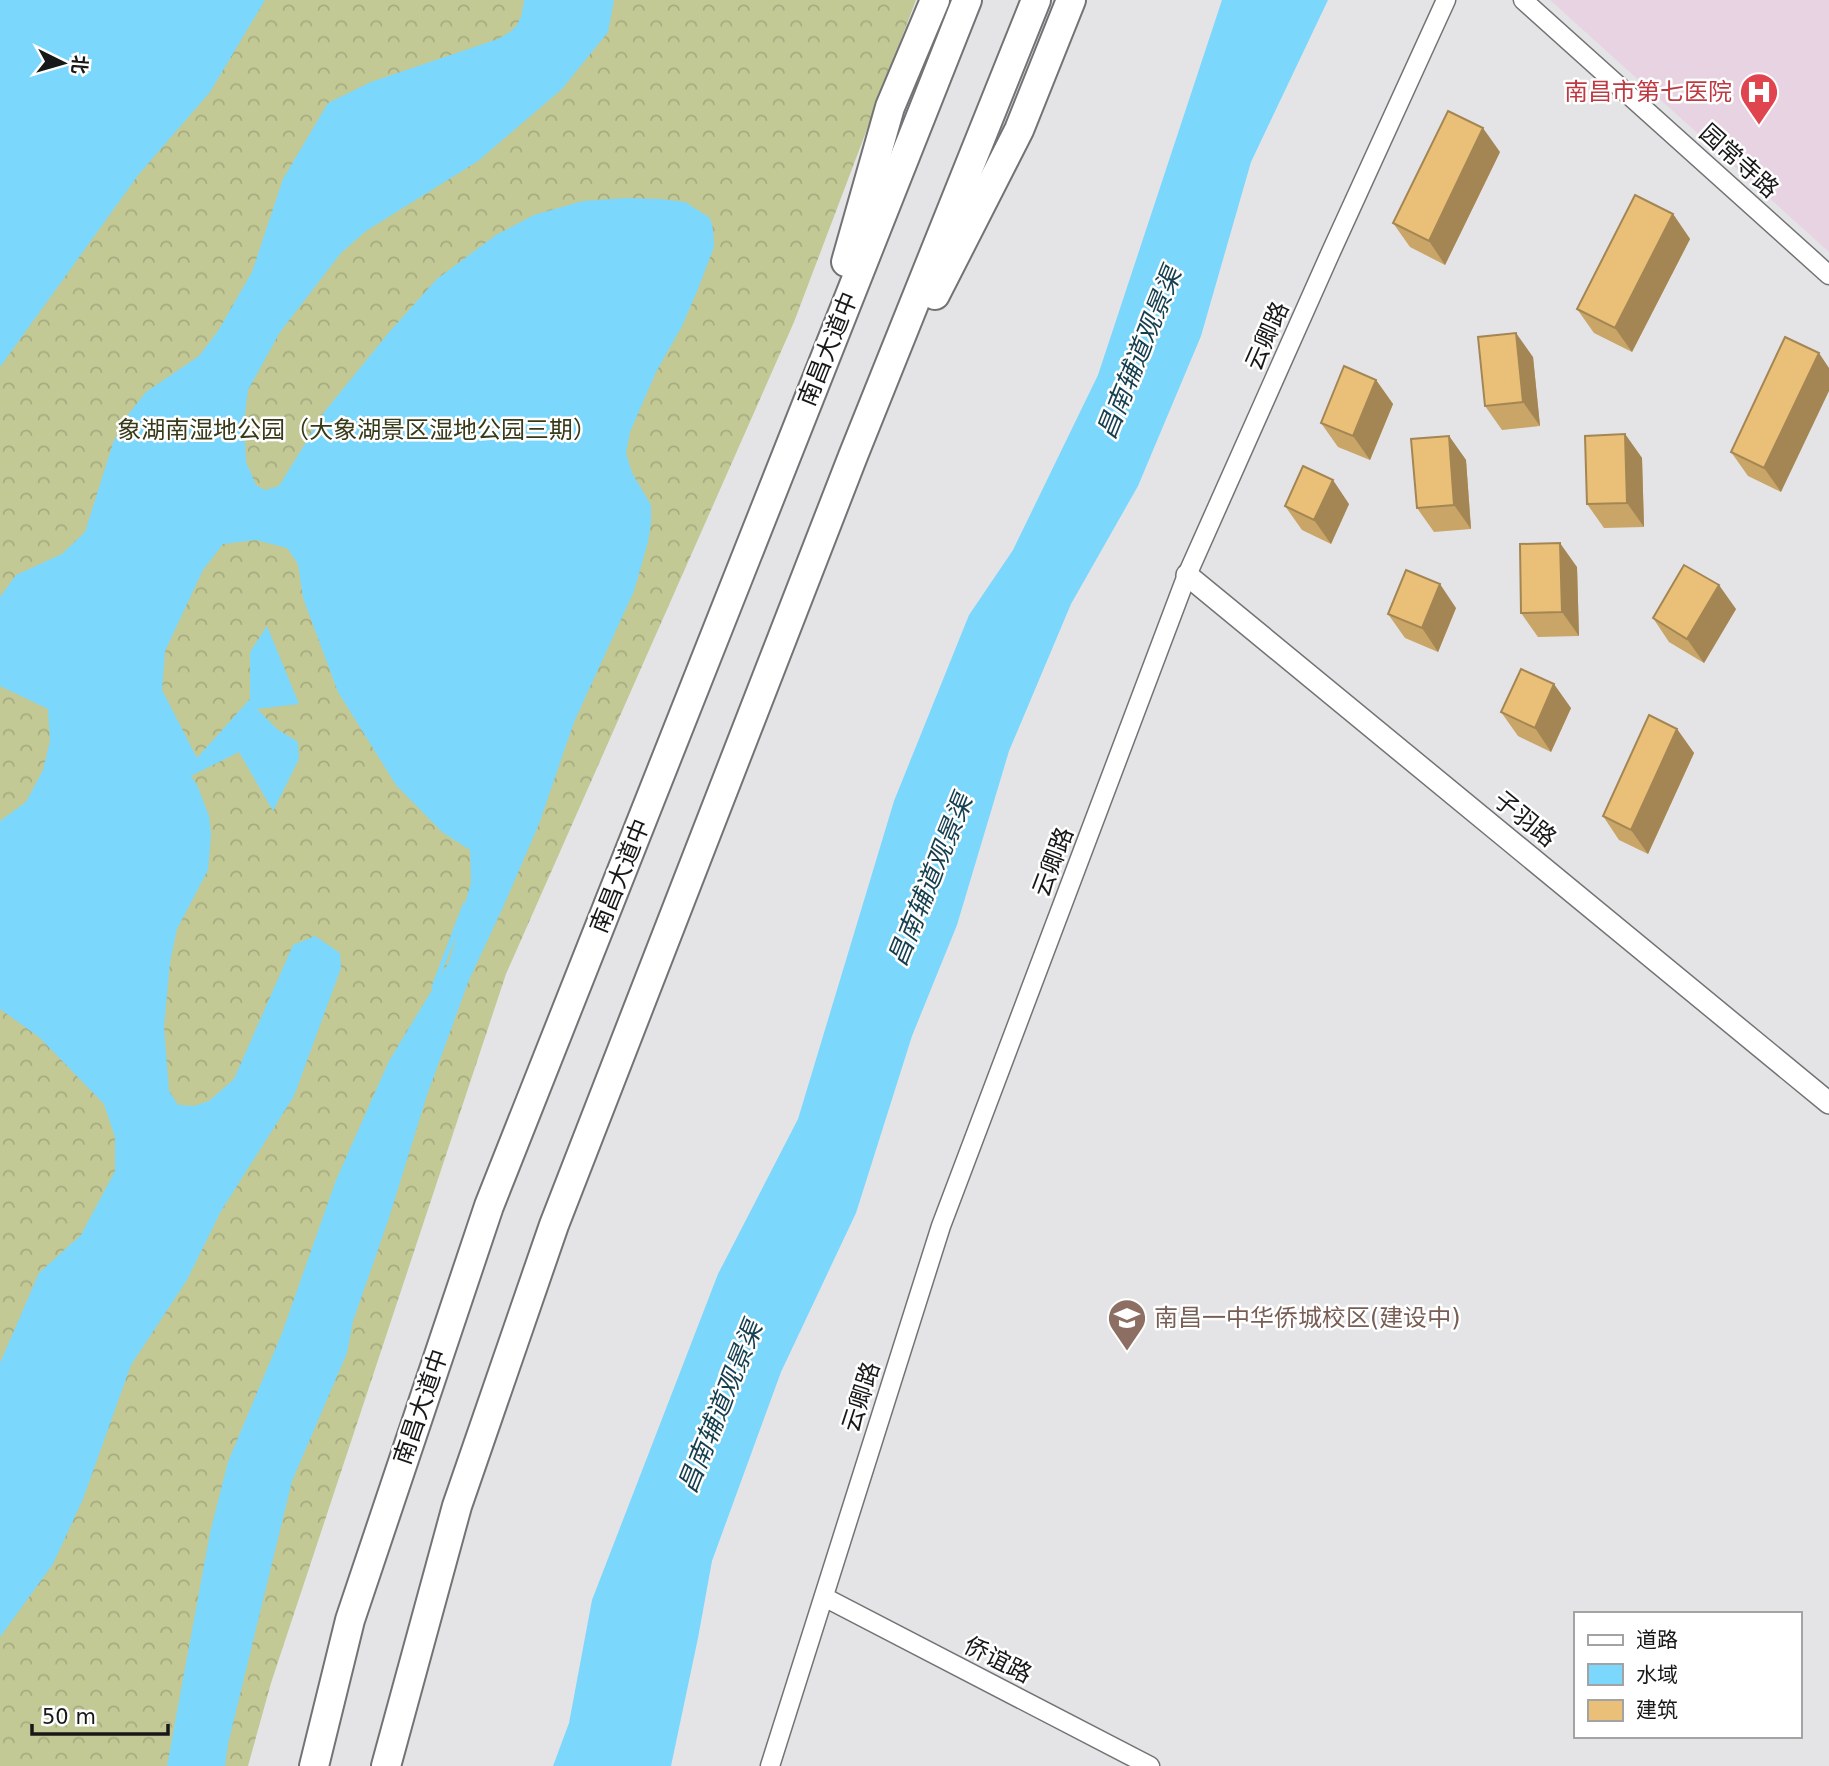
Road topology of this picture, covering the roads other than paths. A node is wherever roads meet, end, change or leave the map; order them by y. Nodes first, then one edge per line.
1 (935, 0) edge
2 (967, 0) edge
3 (1036, 0) edge
4 (1071, 0) edge
5 (1446, 0) edge
6 (1523, 0) edge
7 (1829, 275) edge
8 (801, 419) junction
9 (853, 456) junction
10 (1187, 575) junction
11 (1829, 1103) edge
12 (824, 1597) junction
13 (314, 1766) edge
14 (386, 1766) edge
15 (770, 1766) edge
16 (1150, 1766) edge

1 - 8 highway
2 - 8 highway, 南昌大道中
3 - 9 highway
4 - 9 highway
5 - 10 street, 云卿路
6 - 7 street, 园常寺路
8 - 13 highway, 南昌大道中
9 - 14 highway
10 - 11 street, 子羽路
10 - 12 street, 云卿路
12 - 15 street, 云卿路
12 - 16 street, 侨谊路

